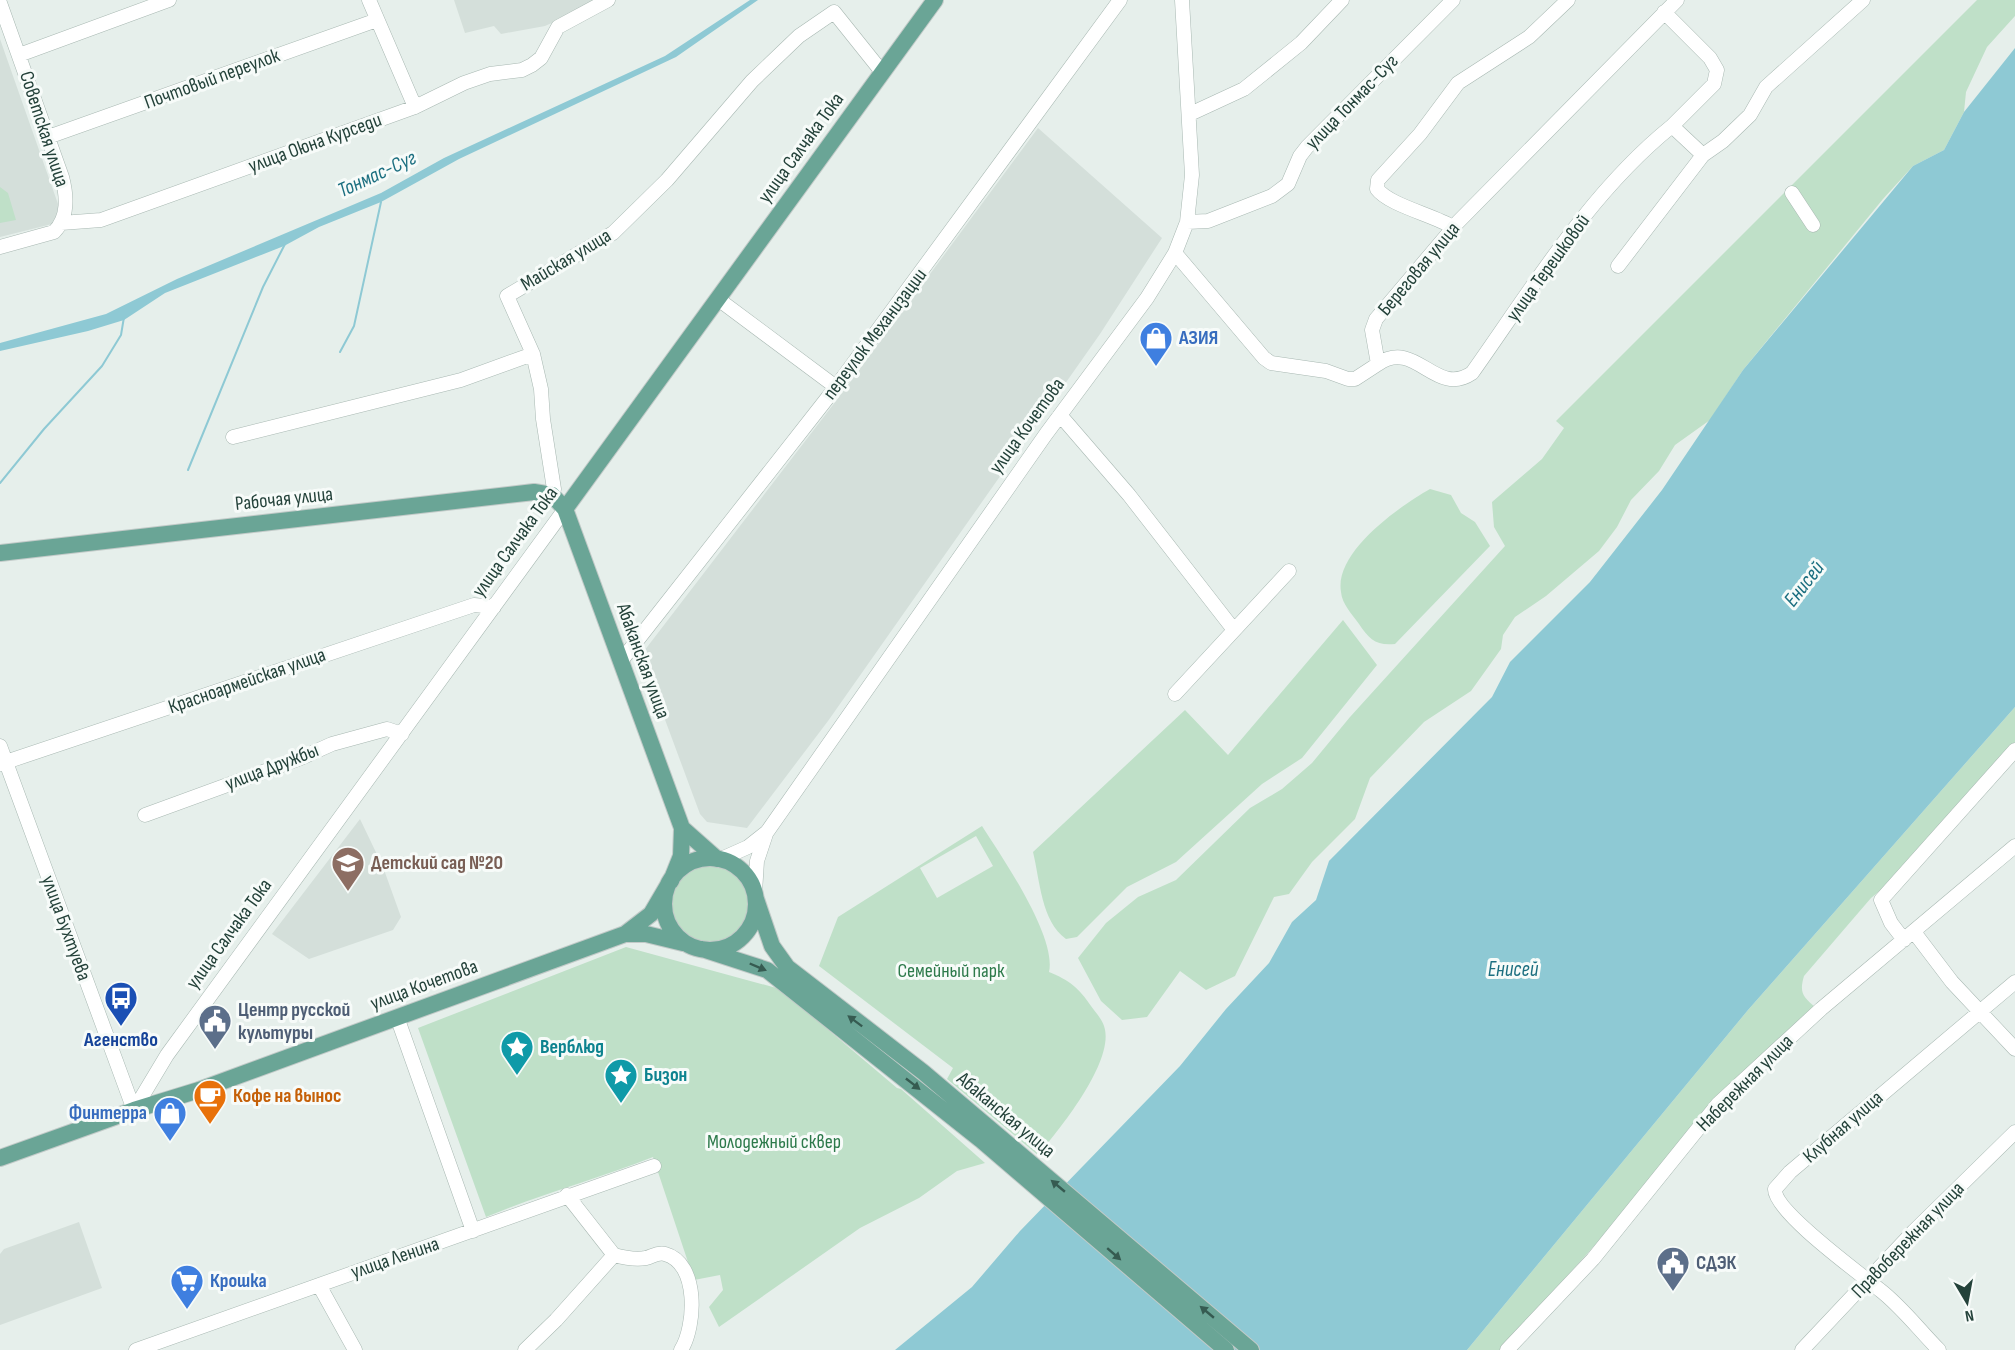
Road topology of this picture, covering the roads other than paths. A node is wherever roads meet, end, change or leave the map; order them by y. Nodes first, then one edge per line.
1 (169, 0) edge
2 (369, 0) edge
3 (608, 0) edge
4 (934, 0) edge
5 (1120, 0) edge
6 (1182, 0) edge
7 (1341, 0) edge
8 (1453, 0) edge
9 (1568, 0) edge
10 (1677, 0) edge
11 (1863, 0) edge
12 (0, 3) edge
13 (1664, 12) junction
14 (377, 20) junction
15 (19, 55) junction
16 (882, 72) junction
17 (415, 107) junction
18 (1190, 114) junction
19 (1672, 126) junction
20 (48, 138) junction
21 (1703, 155) junction
22 (1792, 193) dead end
23 (1187, 222) junction
24 (61, 223) junction
25 (1813, 225) dead end
26 (1454, 227) junction
27 (0, 247) edge
28 (1175, 253) junction
29 (1618, 266) dead end
30 (718, 299) junction
31 (532, 354) junction
32 (1378, 364) junction
33 (836, 387) junction
34 (1060, 415) junction
35 (233, 437) dead end
36 (552, 495) junction
37 (566, 509) junction
38 (0, 553) edge
39 (1289, 571) dead end
40 (494, 607) junction
41 (1234, 630) junction
42 (621, 661) junction
43 (1175, 694) dead end
44 (402, 734) junction
45 (0, 746) edge
46 (2015, 750) edge
47 (3, 763) edge
48 (145, 815) dead end
49 (682, 828) junction
50 (766, 832) junction
51 (2015, 846) edge
52 (719, 859) junction
53 (670, 883) junction
54 (755, 895) junction
55 (625, 934) junction
56 (1909, 936) junction
57 (699, 949) junction
58 (2015, 982) edge
59 (1982, 1012) junction
60 (397, 1017) junction
61 (2015, 1049) edge
62 (134, 1110) junction
63 (2015, 1132) edge
64 (995, 1142) junction
65 (0, 1158) edge
66 (654, 1166) dead end
67 (567, 1195) junction
68 (473, 1231) junction
69 (614, 1255) junction
70 (1866, 1281) junction
71 (319, 1285) junction
72 (683, 1347) edge
73 (136, 1350) edge
74 (355, 1350) edge
75 (525, 1350) edge
76 (1226, 1350) edge
77 (1251, 1350) edge
78 (1507, 1350) edge
79 (1802, 1350) edge
80 (1939, 1350) edge

1 - 15 street
2 - 14 street
3 - 17 street, улица Оюна Курседи
4 - 16 main road, улица Салчака Тока
5 - 33 street, переулок Механизации
6 - 18 street, улица Кочетова
7 - 18 street
8 - 23 street, улица Тонмас-Суг
9 - 26 street
10 - 13 street, Береговая улица
11 - 21 street
12 - 15 street, Советская улица
13 - 19 street
13 - 26 street, Береговая улица
14 - 17 street
14 - 20 street, Почтовый переулок
15 - 20 street, Советская улица
16 - 30 main road, улица Салчака Тока
16 - 31 street, Майская улица
17 - 24 street, улица Оюна Курседи
18 - 23 street, улица Кочетова
19 - 21 street
19 - 32 street, улица Терешковой
20 - 24 street, Советская улица
21 - 29 street
22 - 25 street
23 - 28 street, улица Кочетова
24 - 27 street, улица Оюна Курседи
26 - 32 street, Береговая улица
28 - 32 street
28 - 34 street, улица Кочетова
30 - 33 street
30 - 37 main road, улица Салчака Тока
31 - 35 street
31 - 36 street
33 - 42 street, переулок Механизации
34 - 41 street
34 - 50 street, улица Кочетова
36 - 37 main road
36 - 38 main road, Рабочая улица
37 - 40 street, улица Салчака Тока
37 - 42 main road, Абаканская улица
39 - 41 street
40 - 44 street, улица Салчака Тока
40 - 47 street, Красноармейская улица
41 - 43 street
42 - 49 main road, Абаканская улица
44 - 48 street, улица Дружбы
44 - 62 street, улица Салчака Тока
45 - 47 street, улица Бухтуева
46 - 56 street
47 - 62 street, улица Бухтуева
49 - 52 main road, Абаканская улица
49 - 53 main road, Абаканская улица
50 - 52 street, улица Кочетова
50 - 54 street, улица Кочетова
51 - 56 street, Набережная улица
52 - 53 main road
52 - 54 main road
53 - 55 main road, улица Кочетова
53 - 57 main road
54 - 57 main road
64 -> 54 main road, Абаканская улица
55 - 57 main road, улица Кочетова
55 - 60 main road, улица Кочетова
56 - 59 street
56 - 78 street, Набережная улица
57 -> 64 main road, Абаканская улица
58 - 59 street, Клубная улица
59 - 61 street
59 - 70 street, Клубная улица
60 - 62 main road, улица Кочетова
60 - 68 street
62 - 65 main road, улица Кочетова
63 - 70 street, Правобережная улица
64 -> 76 main road, Абаканская улица
77 -> 64 main road, Абаканская улица
66 - 67 street, улица Ленина
67 - 68 street, улица Ленина
67 - 69 street
68 - 71 street, улица Ленина
69 - 72 street
69 - 75 street
70 - 79 street, Правобережная улица
70 - 80 street
71 - 73 street, улица Ленина
71 - 74 street

